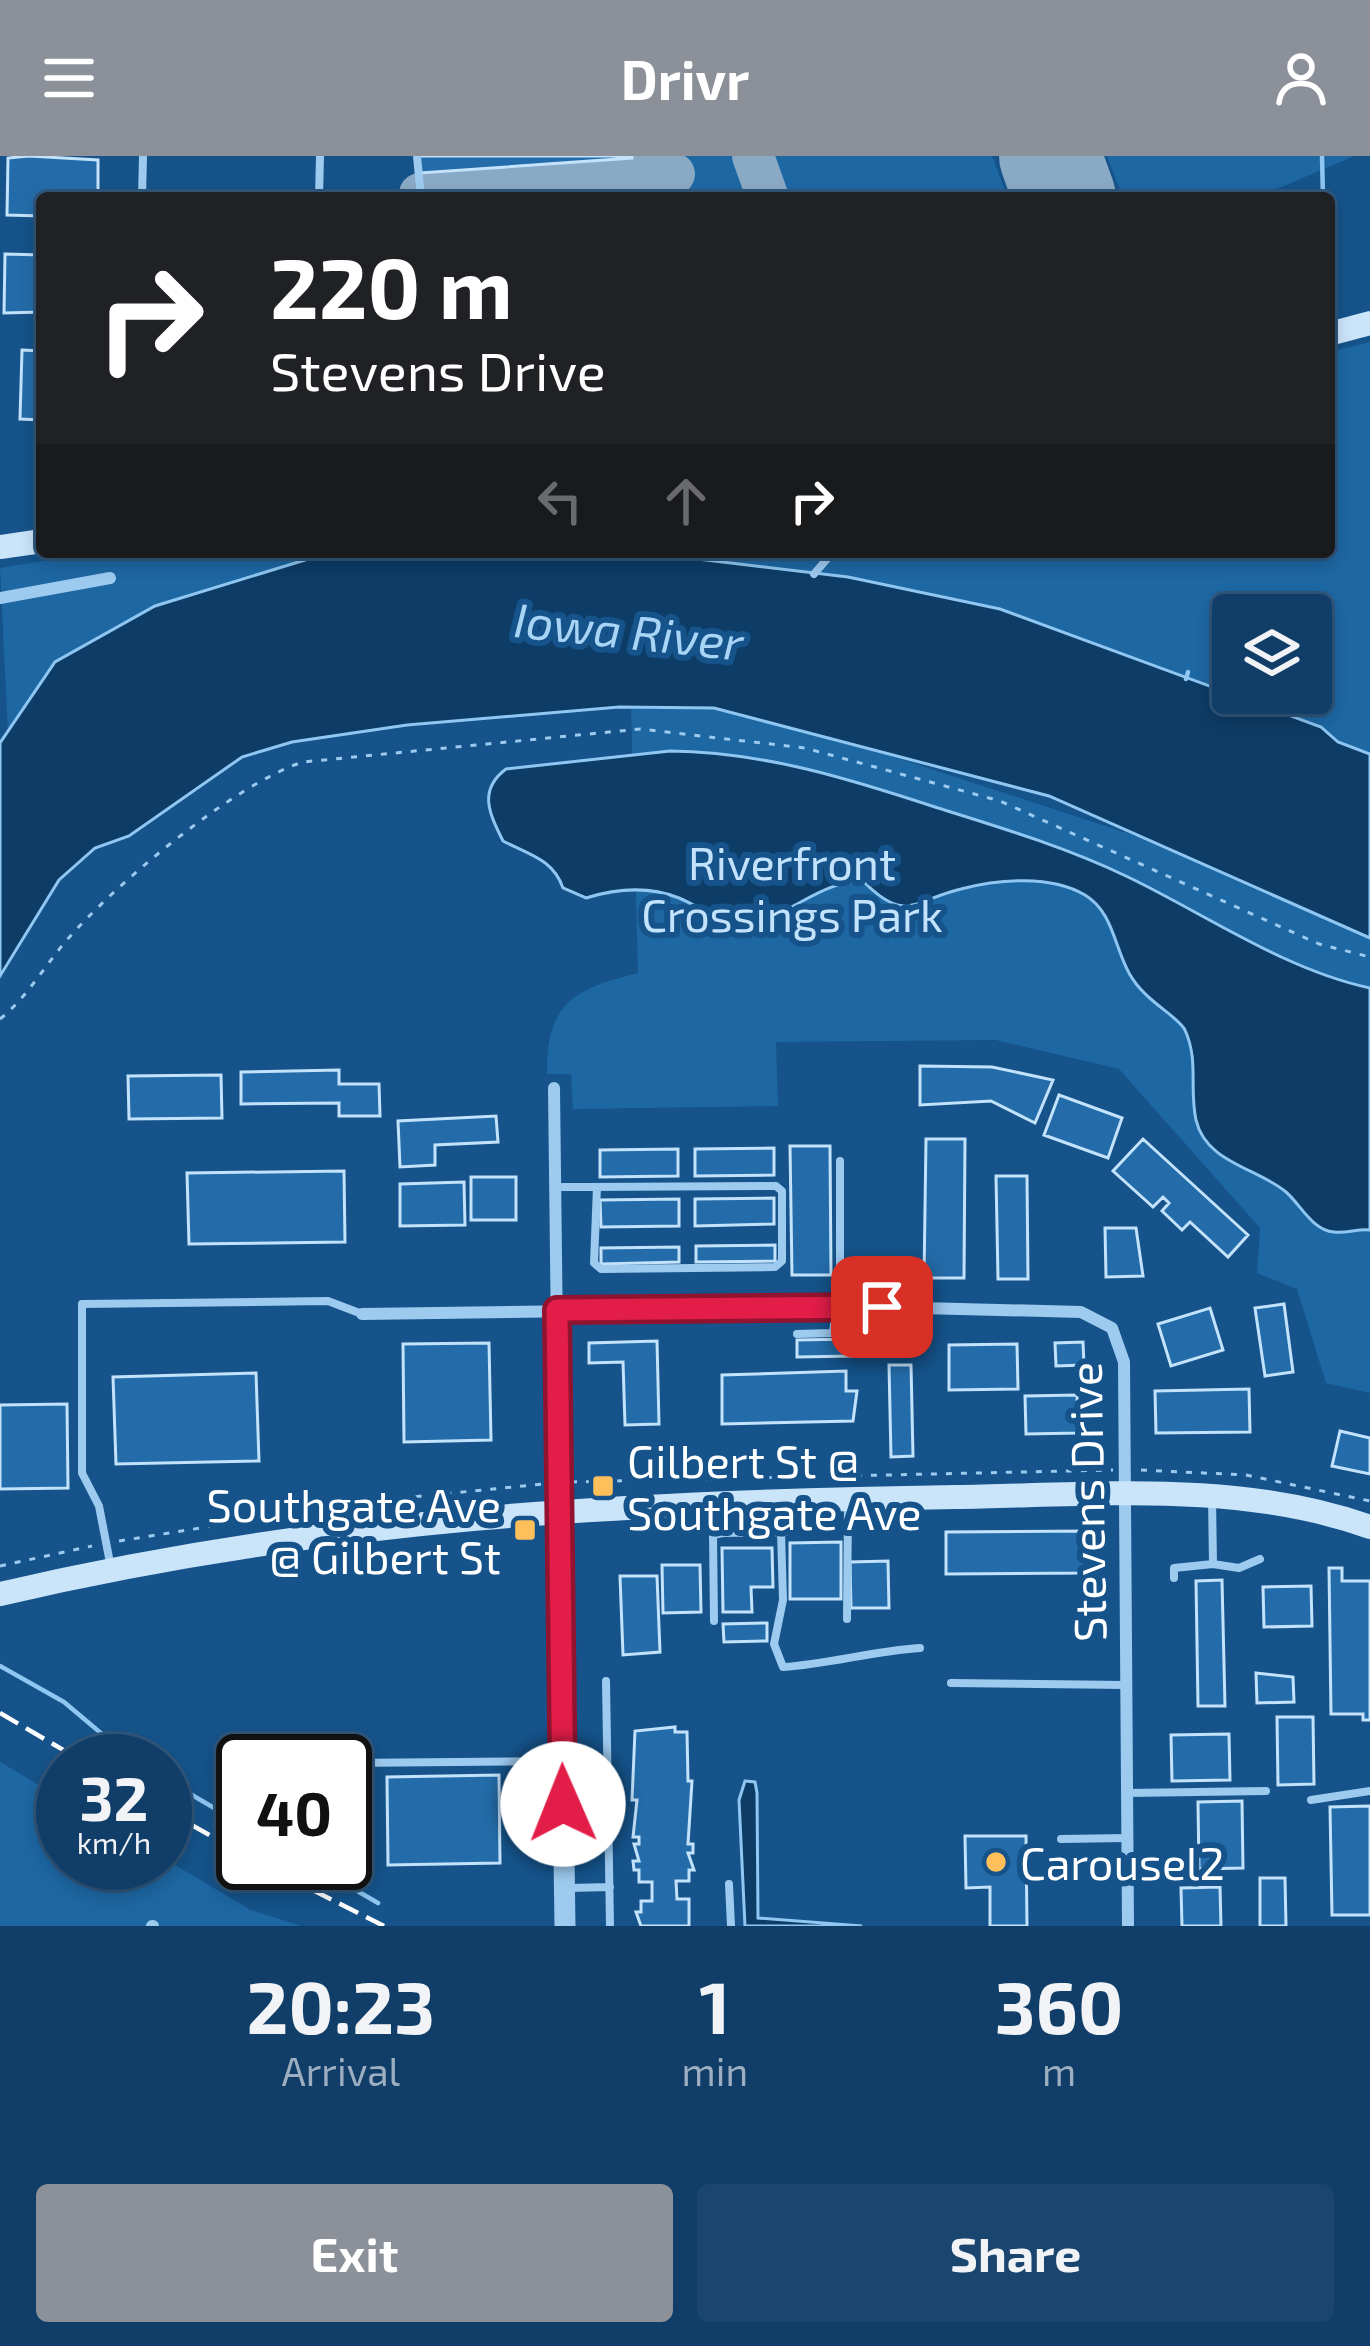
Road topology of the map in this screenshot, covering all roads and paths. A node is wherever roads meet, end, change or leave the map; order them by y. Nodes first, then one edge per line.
1 (143, 156) edge
2 (320, 156) edge
3 (417, 156) edge
4 (142, 192) edge
5 (319, 192) edge
6 (420, 192) edge
7 (1370, 323) edge
8 (1335, 332) edge
9 (36, 543) edge
10 (0, 547) edge
11 (827, 558) edge
12 (814, 574) dead end
13 (110, 578) dead end
14 (0, 598) edge
15 (1370, 957) edge
16 (0, 1019) edge
17 (554, 1088) dead end
18 (840, 1161) dead end
19 (555, 1187) junction
20 (597, 1187) junction
21 (832, 1307) junction
22 (557, 1310) junction
23 (362, 1314) joint
24 (866, 1332) dead end
25 (833, 1333) junction
26 (797, 1334) dead end
27 (1124, 1494) junction
28 (1212, 1497) junction
29 (848, 1498) junction
30 (792, 1499) junction
31 (727, 1500) junction
32 (559, 1508) junction
33 (1370, 1527) edge
34 (781, 1532) junction
35 (723, 1533) junction
36 (1260, 1559) dead end
37 (1213, 1564) junction
38 (112, 1569) junction
39 (1174, 1578) dead end
40 (0, 1594) edge
41 (847, 1618) dead end
42 (714, 1621) dead end
43 (920, 1648) dead end
44 (606, 1682) dead end
45 (951, 1683) dead end
46 (1126, 1684) junction
47 (562, 1761) junction
48 (372, 1763) edge
49 (1266, 1791) dead end
50 (1370, 1791) edge
51 (1126, 1793) junction
52 (1311, 1800) dead end
53 (1127, 1838) junction
54 (1061, 1839) dead end
55 (729, 1884) dead end
56 (610, 1887) junction
57 (565, 1888) junction
58 (565, 1926) edge
59 (610, 1926) edge
60 (731, 1926) edge
61 (1127, 1926) edge

1 - 4 lane
2 - 5 lane
3 - 6 lane
7 - 8 main road
9 - 10 main road
11 - 12 lane
13 - 14 street
15 - 16 path
17 - 19 street
18 - 21 lane
19 - 20 lane
19 - 22 street
20 - 20 lane
21 - 22 street, Stevens Drive
21 - 25 lane
21 - 27 street, Stevens Drive
22 - 23 street, Stevens Drive
22 - 32 street
23 - 38 lane
24 - 25 lane
25 - 26 lane
27 - 28 main road
27 - 29 main road
27 - 46 street, Stevens Drive
28 - 33 main road
28 - 37 lane
29 - 30 main road
29 - 41 lane
30 - 31 main road
30 - 34 lane
31 - 32 main road
31 - 35 lane
32 - 38 main road
32 - 47 street
34 - 35 lane
34 - 43 lane
35 - 42 lane
36 - 37 lane
37 - 39 lane
38 - 40 main road
44 - 56 lane
45 - 46 lane
46 - 51 street, Stevens Drive
47 - 48 lane
47 - 57 street
49 - 51 lane
50 - 52 lane
51 - 53 street, Stevens Drive
53 - 54 lane
53 - 61 street, Stevens Drive
55 - 60 lane
56 - 57 lane
56 - 59 lane
57 - 58 street

